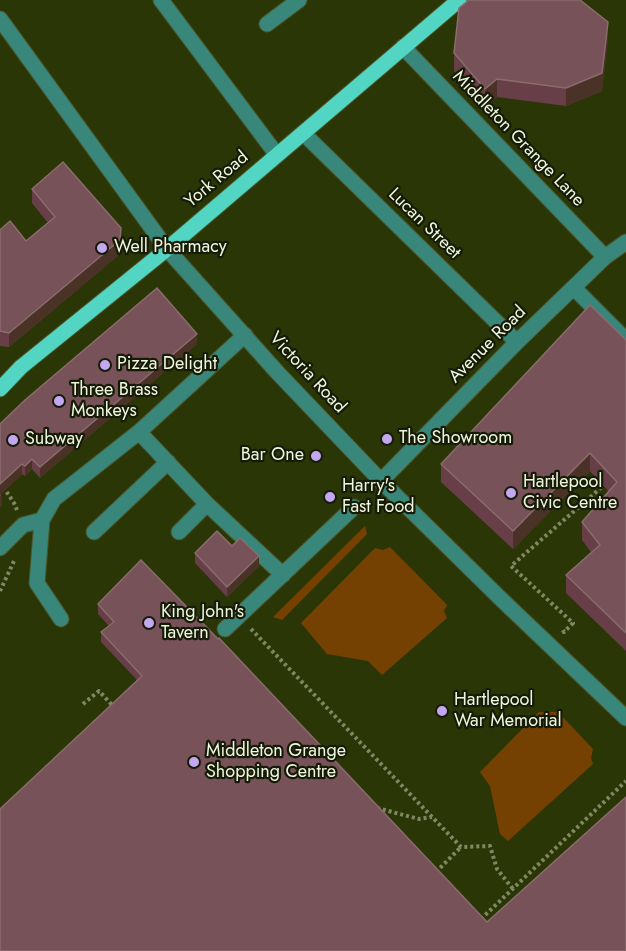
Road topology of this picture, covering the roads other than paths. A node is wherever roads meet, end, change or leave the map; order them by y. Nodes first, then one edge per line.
1 (161, 0) edge
2 (299, 0) edge
3 (459, 0) edge
4 (0, 19) edge
5 (267, 24) dead end
6 (403, 47) junction
7 (303, 134) junction
8 (277, 155) junction
9 (626, 242) edge
10 (167, 249) junction
11 (605, 257) junction
12 (574, 288) junction
13 (244, 335) junction
14 (626, 340) edge
15 (517, 342) junction
16 (0, 389) edge
17 (139, 432) junction
18 (168, 462) junction
19 (381, 481) junction
20 (207, 504) junction
21 (354, 507) dead end
22 (42, 520) junction
23 (94, 532) dead end
24 (179, 532) dead end
25 (0, 548) edge
26 (283, 575) junction
27 (62, 619) dead end
28 (225, 628) dead end
29 (626, 718) edge

1 - 8 street
2 - 5 street
3 - 6 main road, York Road
4 - 10 street, Victoria Road
6 - 7 main road, York Road
6 - 11 street, Middleton Grange Lane
7 - 8 main road, York Road
7 - 15 street, Lucan Street
8 - 10 main road, York Road
9 - 11 street, Avenue Road
10 - 13 street, Victoria Road
10 - 16 main road, York Road
11 - 12 street, Avenue Road
12 - 14 street
12 - 15 street, Avenue Road
13 - 17 street
13 - 19 street, Victoria Road
15 - 19 street, Avenue Road
17 - 18 street
17 - 22 street
18 - 20 street
18 - 23 street
19 - 29 street, Victoria Road
20 - 24 street
20 - 26 street
21 - 26 street
22 - 25 street
22 - 27 street
26 - 28 street

